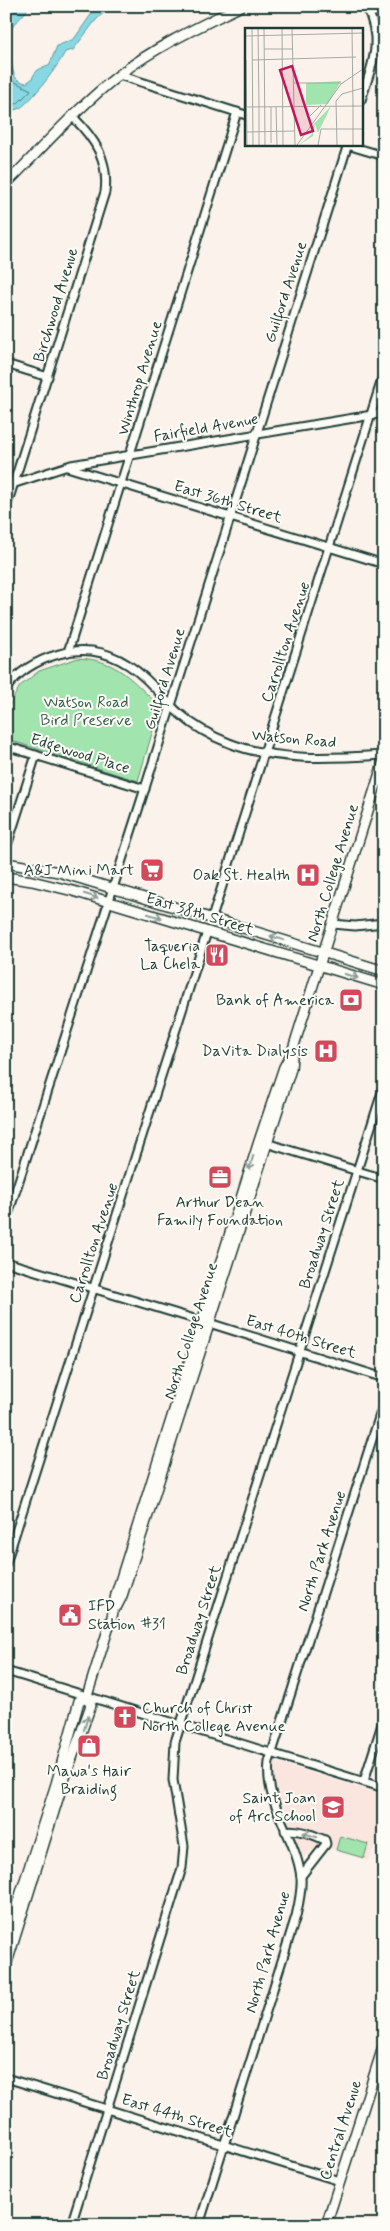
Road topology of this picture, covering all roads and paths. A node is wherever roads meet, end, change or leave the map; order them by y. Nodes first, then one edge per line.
1 (241, 6) edge
2 (366, 6) edge
3 (119, 75) junction
4 (362, 97) edge
5 (238, 112) junction
6 (245, 115) edge
7 (73, 117) junction
8 (346, 145) edge
9 (349, 145) edge
10 (384, 156) edge
11 (6, 184) edge
12 (6, 364) edge
13 (384, 373) edge
14 (48, 377) junction
15 (384, 413) edge
16 (370, 415) junction
17 (256, 434) junction
18 (131, 455) junction
19 (65, 466) junction
20 (14, 483) junction
21 (122, 484) junction
22 (6, 486) edge
23 (6, 508) edge
24 (230, 516) junction
25 (330, 547) junction
26 (384, 564) edge
27 (68, 652) junction
28 (7, 685) edge
29 (171, 706) junction
30 (6, 746) edge
31 (265, 753) junction
32 (36, 755) junction
33 (384, 755) edge
34 (384, 760) edge
35 (145, 789) junction
36 (6, 849) edge
37 (6, 863) edge
38 (6, 877) edge
39 (113, 888) junction
40 (109, 902) junction
41 (212, 918) junction
42 (332, 924) junction
43 (384, 924) edge
44 (207, 932) junction
45 (324, 952) junction
46 (319, 966) junction
47 (384, 970) edge
48 (384, 985) edge
49 (292, 1052) junction
50 (384, 1086) edge
51 (266, 1143) junction
52 (357, 1170) junction
53 (384, 1179) edge
54 (6, 1221) edge
55 (6, 1262) edge
56 (94, 1289) junction
57 (205, 1322) junction
58 (299, 1351) junction
59 (384, 1378) edge
60 (384, 1402) edge
61 (6, 1563) edge
62 (6, 1671) edge
63 (87, 1696) junction
64 (384, 1718) edge
65 (180, 1725) junction
66 (272, 1753) junction
67 (364, 1781) junction
68 (384, 1788) edge
69 (285, 1830) junction
70 (301, 1876) junction
71 (6, 1938) edge
72 (6, 1966) edge
73 (384, 2044) edge
74 (6, 2078) edge
75 (107, 2109) junction
76 (224, 2145) junction
77 (340, 2180) junction
78 (71, 2225) edge
79 (199, 2225) edge
80 (326, 2225) edge

1 - 3 main road
2 - 4 street
3 - 5 street
3 - 7 main road
5 - 6 street
5 - 18 street, Winthrop Avenue
7 - 11 main road
7 - 14 street, Birchwood Avenue
8 - 17 street, Guilford Avenue
9 - 10 street
12 - 14 street
13 - 16 street, Carrollton Avenue
14 - 20 street, Birchwood Avenue
15 - 16 street, Fairfield Avenue
16 - 17 street, Fairfield Avenue
16 - 25 street, Carrollton Avenue
17 - 18 street, Fairfield Avenue
17 - 24 street, Guilford Avenue
18 - 19 street, Fairfield Avenue
18 - 21 street, Winthrop Avenue
19 - 20 street, Fairfield Avenue
19 - 21 street, East 36th Street
20 - 22 street, Fairfield Avenue
20 - 23 street, Birchwood Avenue
21 - 24 street, East 36th Street
21 - 27 street, Winthrop Avenue
24 - 25 street, East 36th Street
24 - 29 street, Guilford Avenue
25 - 26 street, East 36th Street
25 - 31 street, Carrollton Avenue
27 - 28 street, Watson Road
27 - 29 street, Watson Road
29 - 31 street, Watson Road
29 - 35 street, Guilford Avenue
30 - 32 street, Edgewood Place
31 - 33 street, Watson Road
31 - 41 street, Carrollton Avenue
32 - 35 street, Edgewood Place
32 - 36 street
34 - 42 main road, North College Avenue
35 - 39 street, Guilford Avenue
37 - 39 main road, East 38th Street
38 -> 40 main road, East 38th Street
39 - 40 street, Guilford Avenue
39 - 41 main road, East 38th Street
40 -> 44 main road, East 38th Street
40 - 54 street, Guilford Avenue
45 -> 41 main road, East 38th Street
42 - 43 street
42 - 45 main road, North College Avenue
44 - 46 main road, East 38th Street
44 - 56 street, Carrollton Avenue
45 - 46 main road, North College Avenue
45 - 47 main road, East 38th Street
46 -> 48 main road, East 38th Street
46 - 49 main road, North College Avenue
49 - 51 main road, North College Avenue
49 -> 57 main road, North College Avenue
50 - 52 street, Broadway Street
51 - 52 street
51 - 57 main road, North College Avenue
52 - 53 street
52 - 58 street, Broadway Street
55 - 56 street, East 40th Street
56 - 57 street, East 40th Street
56 - 61 street, Carrollton Avenue
57 - 58 street, East 40th Street
57 - 63 main road, North College Avenue
58 - 59 street, East 40th Street
58 - 65 street, Broadway Street
60 - 66 street, North Park Avenue
62 - 63 street
63 - 65 street
63 - 71 main road, North College Avenue
72 -> 63 main road, North College Avenue
64 - 67 street
65 - 66 street
65 - 75 street, Broadway Street
66 - 67 street
66 - 69 street, North Park Avenue
67 - 68 street
69 - 70 street, North Park Avenue
70 -> 69 street
70 - 76 street, North Park Avenue
73 - 77 main road, Central Avenue
74 - 75 street, East 44th Street
75 - 76 street, East 44th Street
75 - 78 street, Broadway Street
76 - 77 street, East 44th Street
76 - 79 street, North Park Avenue
77 - 80 main road, Central Avenue

